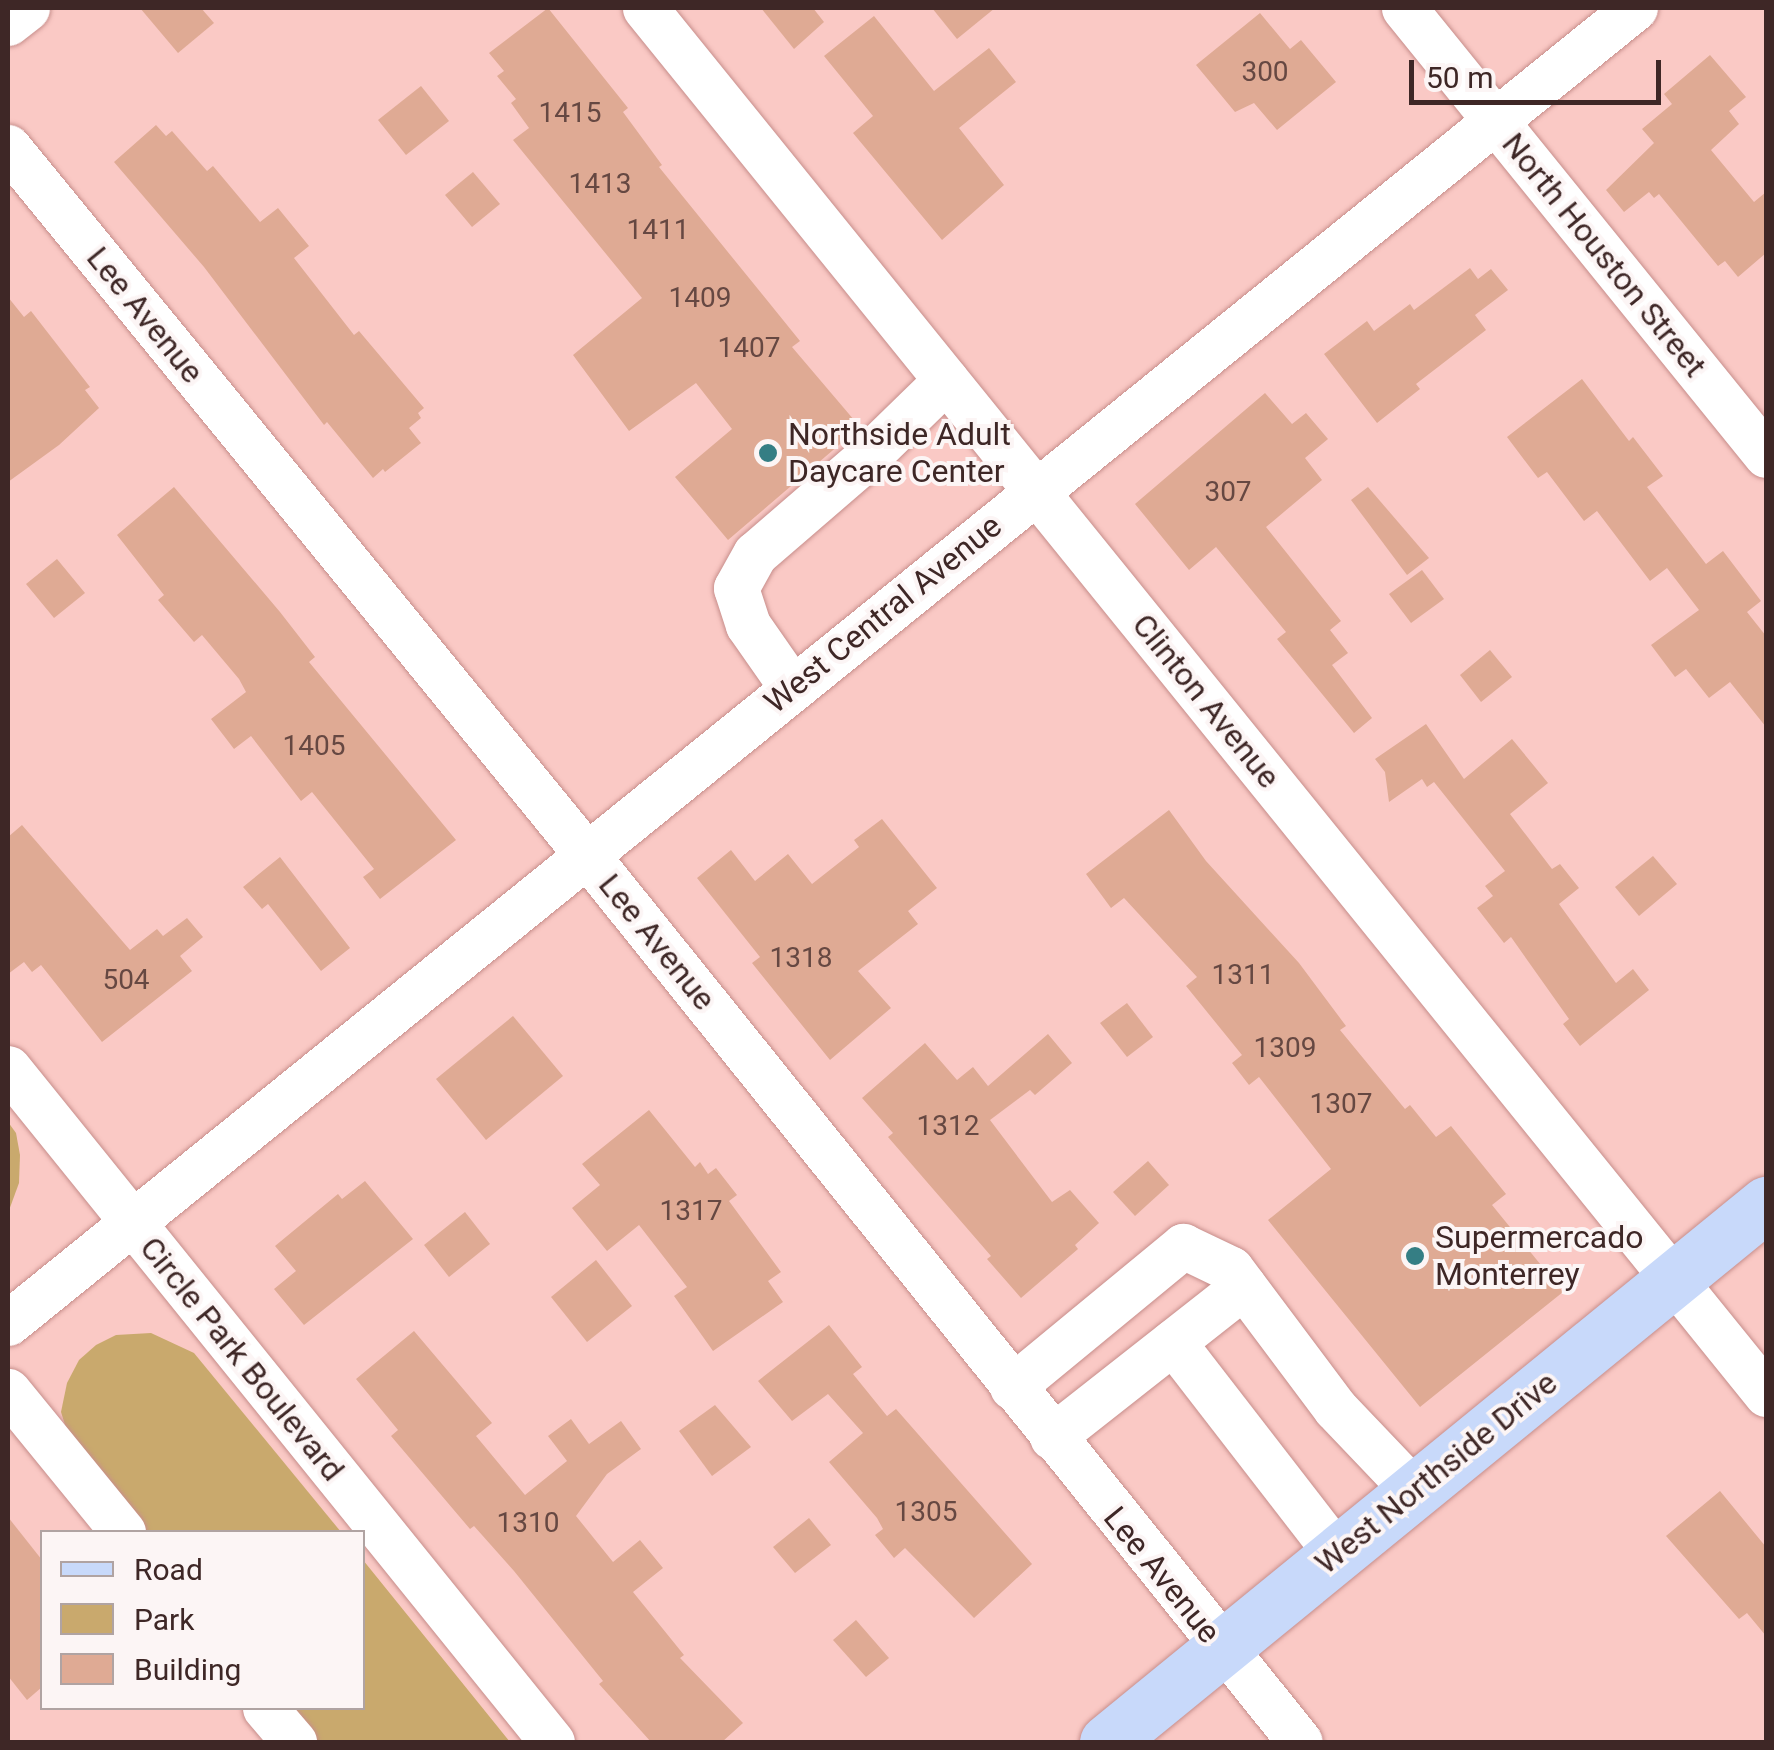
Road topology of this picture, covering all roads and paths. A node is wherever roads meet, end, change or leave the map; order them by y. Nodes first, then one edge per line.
1 (27, 8) edge
2 (645, 8) edge
3 (1404, 8) edge
4 (1635, 8) edge
5 (8, 23) edge
6 (1496, 120) junction
7 (8, 147) edge
8 (946, 380) junction
9 (1766, 455) edge
10 (1036, 491) junction
11 (792, 688) junction
12 (586, 854) junction
13 (8, 1068) edge
14 (1766, 1204) edge
15 (130, 1221) junction
16 (1674, 1279) junction
17 (1244, 1286) junction
18 (8, 1323) edge
19 (1173, 1342) junction
20 (1012, 1387) junction
21 (8, 1391) edge
22 (1766, 1394) edge
23 (1052, 1437) junction
24 (1414, 1491) junction
25 (121, 1530) edge
26 (1337, 1554) junction
27 (1222, 1649) junction
28 (268, 1710) edge
29 (294, 1742) edge
30 (552, 1742) edge
31 (1107, 1742) edge
32 (1300, 1742) edge

1 - 5 street
2 - 8 street, Clinton Avenue
3 - 6 street, North Houston Street
4 - 6 street, West Central Avenue
6 - 9 street, North Houston Street
6 - 10 street, West Central Avenue
7 - 12 street, Lee Avenue
8 - 10 street, Clinton Avenue
8 - 11 street
10 - 11 street, West Central Avenue
10 - 16 street, Clinton Avenue
11 - 12 street, West Central Avenue
12 - 15 street, West Central Avenue
12 - 20 street, Lee Avenue
13 - 15 street, Circle Park Boulevard
14 - 16 main road, West Northside Drive
15 - 18 street, West Central Avenue
15 - 30 street, Circle Park Boulevard
16 - 22 street, Clinton Avenue
16 - 24 main road, West Northside Drive
17 - 19 street
17 - 20 street
17 - 24 street
19 - 23 street
19 - 26 street
20 - 23 street, Lee Avenue
21 - 25 street
23 - 27 street, Lee Avenue
24 - 26 main road, West Northside Drive
26 - 27 main road, West Northside Drive
27 - 31 main road, West Northside Drive
27 - 32 street, Lee Avenue
28 - 29 street

